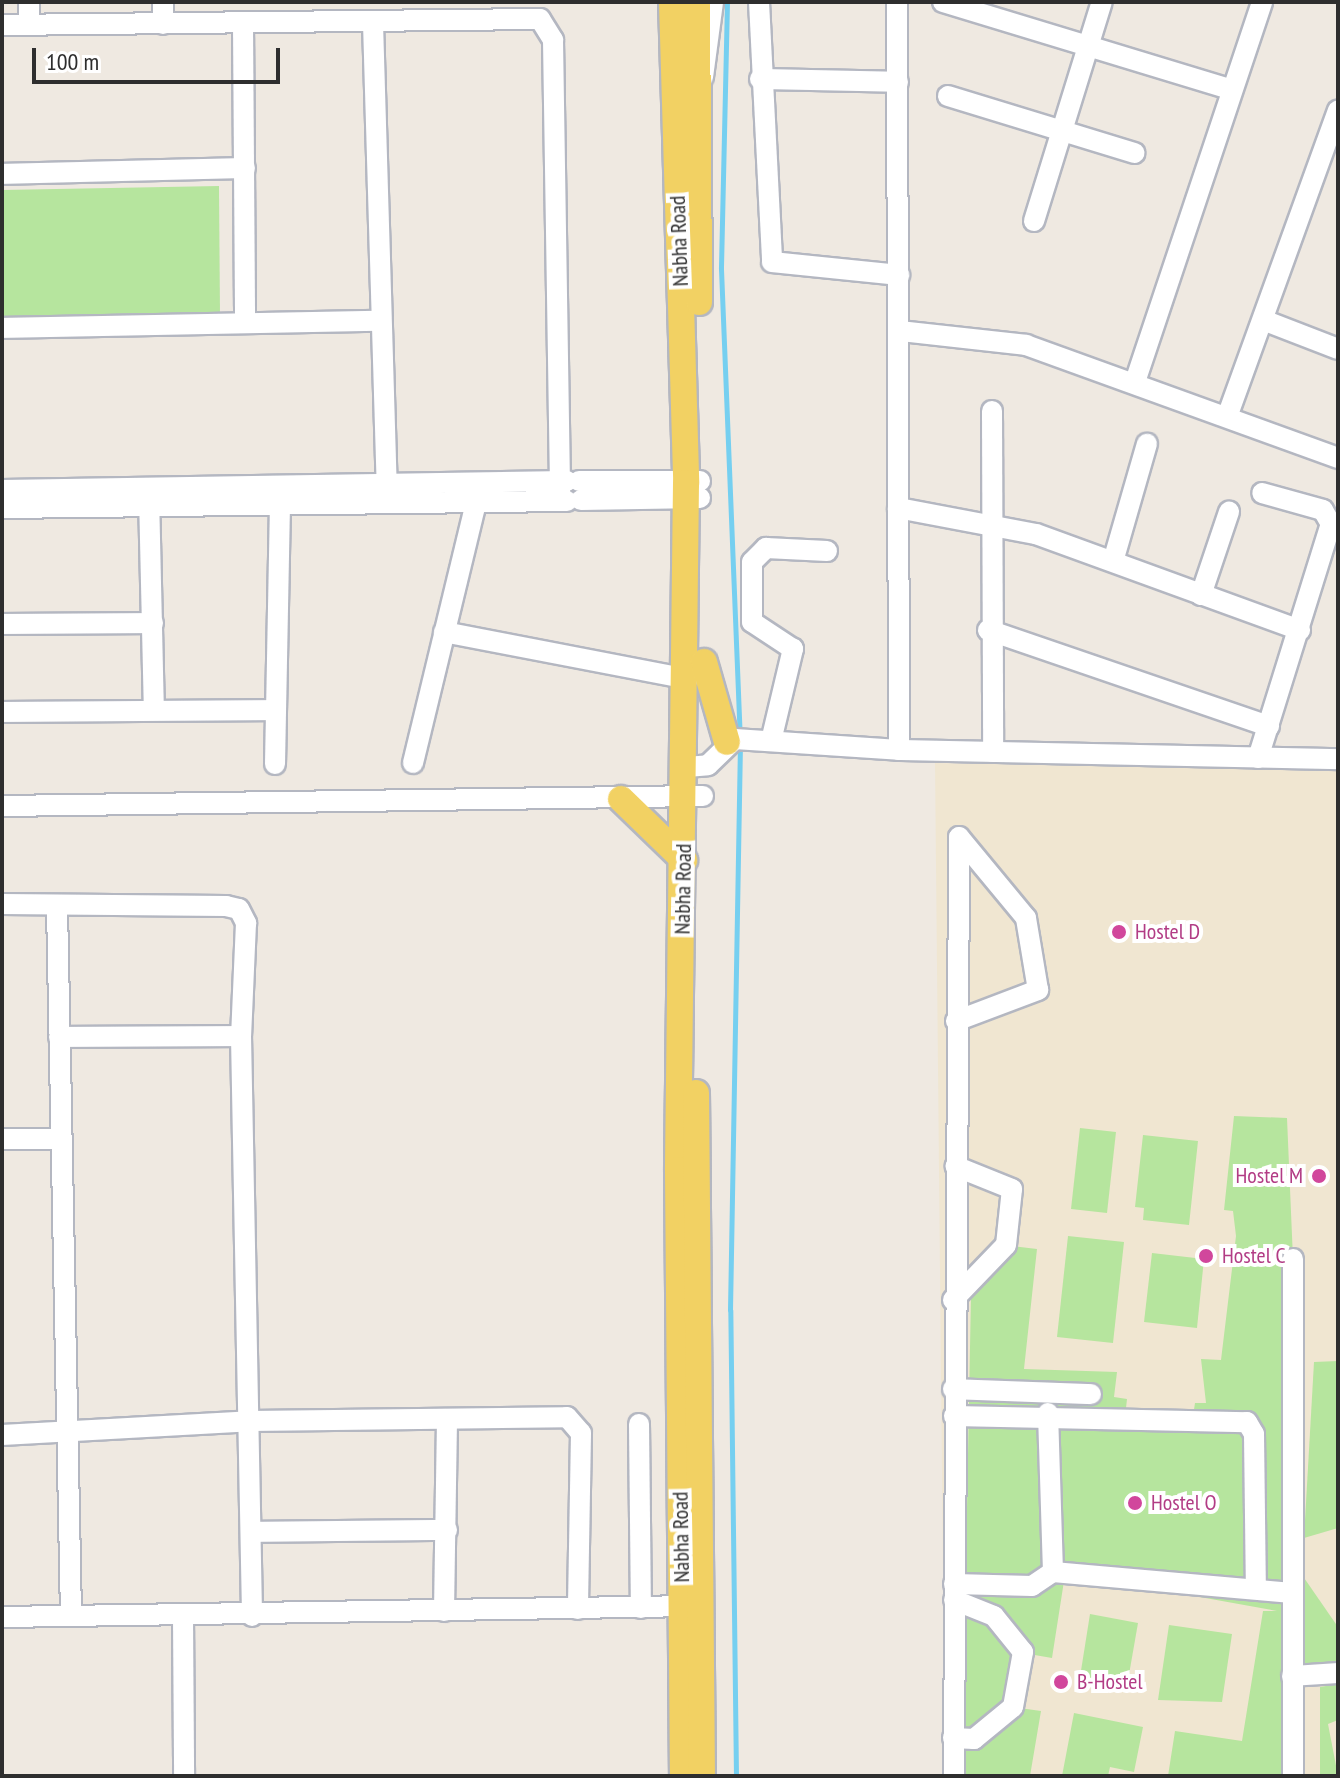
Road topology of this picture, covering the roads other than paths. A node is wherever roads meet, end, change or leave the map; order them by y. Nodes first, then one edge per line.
1 (29, 2) edge
2 (163, 2) edge
3 (672, 2) edge
4 (697, 2) edge
5 (713, 2) edge
6 (759, 2) edge
7 (897, 2) edge
8 (943, 2) edge
9 (1102, 2) edge
10 (1262, 2) edge
11 (974, 6) edge
12 (373, 23) junction
13 (163, 24) junction
14 (243, 24) junction
15 (2, 25) edge
16 (29, 25) junction
17 (1087, 47) junction
18 (760, 79) junction
19 (898, 82) junction
20 (698, 89) junction
21 (1232, 90) junction
22 (948, 96) dead end
23 (1338, 110) edge
24 (1061, 131) junction
25 (1134, 153) dead end
26 (1330, 158) edge
27 (245, 168) junction
28 (2, 174) edge
29 (1034, 221) dead end
30 (899, 275) junction
31 (1263, 320) junction
32 (381, 321) junction
33 (245, 322) junction
34 (2, 328) edge
35 (900, 331) junction
36 (1338, 349) edge
37 (1135, 382) junction
38 (992, 411) dead end
39 (1227, 417) junction
40 (1147, 444) dead end
41 (1338, 458) edge
42 (386, 482) junction
43 (2, 490) edge
44 (693, 490) junction
45 (569, 491) junction
46 (1262, 493) dead end
47 (280, 494) junction
48 (150, 497) junction
49 (476, 502) junction
50 (388, 503) junction
51 (2, 508) edge
52 (898, 508) junction
53 (1229, 512) dead end
54 (991, 524) junction
55 (827, 551) dead end
56 (1114, 558) junction
57 (1201, 595) junction
58 (153, 623) junction
59 (2, 624) edge
60 (988, 630) junction
61 (1300, 630) junction
62 (444, 632) junction
63 (696, 671) junction
64 (154, 710) junction
65 (276, 710) junction
66 (2, 712) edge
67 (1269, 726) junction
68 (735, 740) junction
69 (771, 741) junction
70 (899, 750) junction
71 (993, 752) junction
72 (1258, 758) junction
73 (1338, 759) edge
74 (413, 763) dead end
75 (275, 764) dead end
76 (695, 766) junction
77 (694, 796) junction
78 (621, 799) junction
79 (2, 806) edge
80 (684, 860) junction
81 (2, 904) edge
82 (57, 906) junction
83 (956, 1021) junction
84 (241, 1036) junction
85 (59, 1037) junction
86 (688, 1127) junction
87 (2, 1139) edge
88 (61, 1139) junction
89 (955, 1166) junction
90 (1293, 1259) dead end
91 (953, 1300) junction
92 (953, 1389) junction
93 (1091, 1394) dead end
94 (1048, 1413) junction
95 (954, 1416) junction
96 (447, 1419) junction
97 (250, 1421) junction
98 (639, 1424) dead end
99 (67, 1433) junction
100 (2, 1435) edge
101 (447, 1530) junction
102 (251, 1532) junction
103 (1053, 1572) junction
104 (1256, 1589) junction
105 (954, 1592) junction
106 (1292, 1593) junction
107 (692, 1606) junction
108 (641, 1608) junction
109 (578, 1609) junction
110 (444, 1611) junction
111 (71, 1616) junction
112 (252, 1616) junction
113 (2, 1617) edge
114 (183, 1617) junction
115 (1338, 1673) edge
116 (1292, 1676) junction
117 (953, 1738) junction
118 (184, 1776) edge
119 (683, 1776) edge
120 (702, 1776) edge
121 (954, 1776) edge
122 (1293, 1776) edge

1 - 16 street
2 - 13 street
3 - 44 main road, Nabha Road
4 - 20 main road, Nabha Road
5 - 20 street
6 - 18 street
7 - 19 street
8 - 11 street
9 - 17 street
10 - 21 street
11 - 17 street
12 - 14 street
12 - 32 street
12 - 45 street
13 - 14 street
13 - 16 street
14 - 27 street
15 - 16 street
17 - 21 street
17 - 24 street
18 - 19 street
18 - 30 street
19 - 30 street
20 - 44 main road, Nabha Road
21 - 37 street
22 - 24 street
23 - 26 street
24 - 25 street
24 - 29 street
26 - 31 street
27 - 28 street
27 - 33 street
30 - 35 street
31 - 36 street
31 - 39 street
32 - 33 street
32 - 42 street
33 - 34 street
35 - 37 street
35 - 52 street
37 - 39 street
38 - 54 street
39 - 41 street
40 - 56 street
42 - 45 street
42 - 47 street
42 - 50 street
43 - 48 street
44 - 45 street
44 - 63 main road, Nabha Road
45 - 49 street
46 - 61 street
47 - 48 street
47 - 50 street
47 - 65 street
48 - 51 street
48 - 58 street
49 - 50 street
49 - 62 street
52 - 54 street
52 - 70 street
53 - 57 street
54 - 56 street
54 - 60 street
55 - 69 street
56 - 57 street
57 - 61 street
58 - 59 street
58 - 64 street
60 - 67 street
60 - 71 street
61 - 67 street
62 - 63 street
62 - 74 street
63 - 68 main road
63 - 76 main road, Nabha Road
64 - 65 street
64 - 66 street
65 - 75 street
67 - 72 street
68 - 69 street
68 - 76 street
69 - 70 street
70 - 71 street
71 - 72 street
72 - 73 street
76 - 77 main road, Nabha Road
77 - 78 street
77 - 80 main road, Nabha Road
77 - 86 main road, Nabha Road
78 - 79 street
78 - 80 main road
80 - 86 main road, Nabha Road
81 - 82 street
82 - 84 street
82 - 85 street
83 - 83 street
83 - 89 street
84 - 85 street
84 - 97 street
85 - 88 street
86 - 107 main road, Nabha Road
87 - 88 street
88 - 99 street
89 - 91 street
89 - 91 street
90 - 106 street
91 - 92 street
92 - 93 street
92 - 95 street
94 - 95 street
94 - 103 street
94 - 104 street
95 - 105 street
96 - 97 street
96 - 101 street
96 - 109 street
97 - 99 street
97 - 102 street
98 - 108 street
99 - 100 street
99 - 111 street
101 - 102 street
101 - 110 street
102 - 112 street
103 - 104 street
103 - 105 street
104 - 106 street
105 - 117 street
105 - 117 street
106 - 116 street
107 - 108 street
107 - 119 main road, Nabha Road
107 - 120 main road, Nabha Road
108 - 109 street
109 - 110 street
110 - 112 street
111 - 113 street
111 - 114 street
112 - 114 street
114 - 118 street
115 - 116 street
116 - 122 street
117 - 121 street

